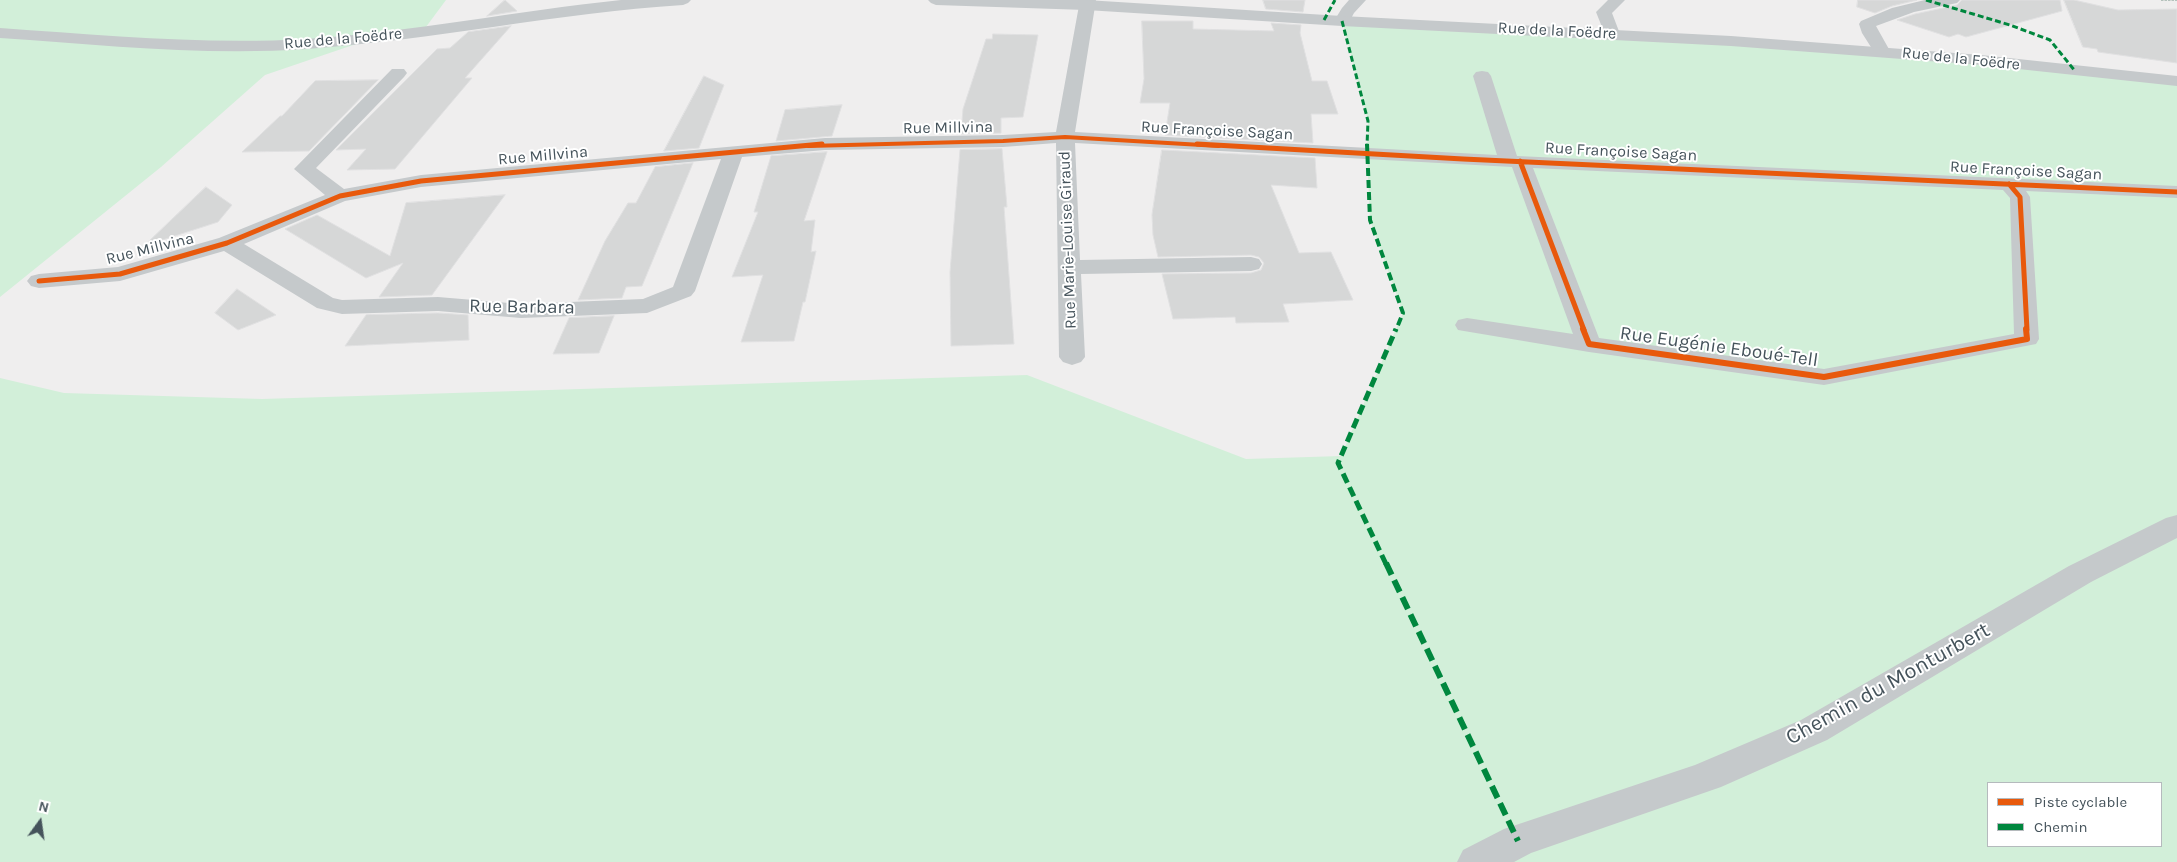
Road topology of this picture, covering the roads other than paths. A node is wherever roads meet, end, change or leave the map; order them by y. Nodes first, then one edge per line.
1 (667, 0) edge
2 (684, 0) edge
3 (936, 0) edge
4 (1358, 0) edge
5 (1617, 0) edge
6 (1952, 0) edge
7 (1087, 2) edge
8 (1342, 21) junction
9 (0, 33) edge
10 (1612, 34) junction
11 (1882, 51) junction
12 (398, 73) dead end
13 (1482, 76) dead end
14 (2177, 81) edge
15 (1065, 137) junction
16 (734, 152) junction
17 (1514, 161) junction
18 (2009, 184) junction
19 (2177, 192) edge
20 (340, 196) junction
21 (227, 243) junction
22 (1251, 264) dead end
23 (1069, 267) junction
24 (38, 281) dead end
25 (1467, 325) dead end
26 (1589, 344) junction
27 (1072, 357) dead end
28 (2177, 525) edge
29 (1477, 862) edge

1 - 2 street, Rue de la Foëdre
1 - 9 street, Rue de la Foëdre
3 - 7 street, Rue de la Foëdre
4 - 8 street
5 - 10 street
6 - 11 street
7 - 8 street, Rue de la Foëdre
7 - 15 street, Rue Marie-Louise Giraud
8 - 10 street, Rue de la Foëdre
10 - 11 street, Rue de la Foëdre
11 - 14 street, Rue de la Foëdre
12 - 20 street
13 - 17 street
15 - 16 street, Rue Millvina
15 - 17 street, Rue Françoise Sagan
15 - 23 street, Rue Marie-Louise Giraud
16 - 20 street, Rue Millvina
16 - 21 street, Rue Barbara
17 - 18 street, Rue Françoise Sagan
17 - 26 street
18 - 19 street, Rue Françoise Sagan
18 - 26 street, Rue Eugénie Eboué-Tell
20 - 21 street, Rue Millvina
21 - 24 street, Rue Millvina
22 - 23 street
23 - 27 street, Rue Marie-Louise Giraud
25 - 26 street
28 - 29 street, Chemin du Monturbert

